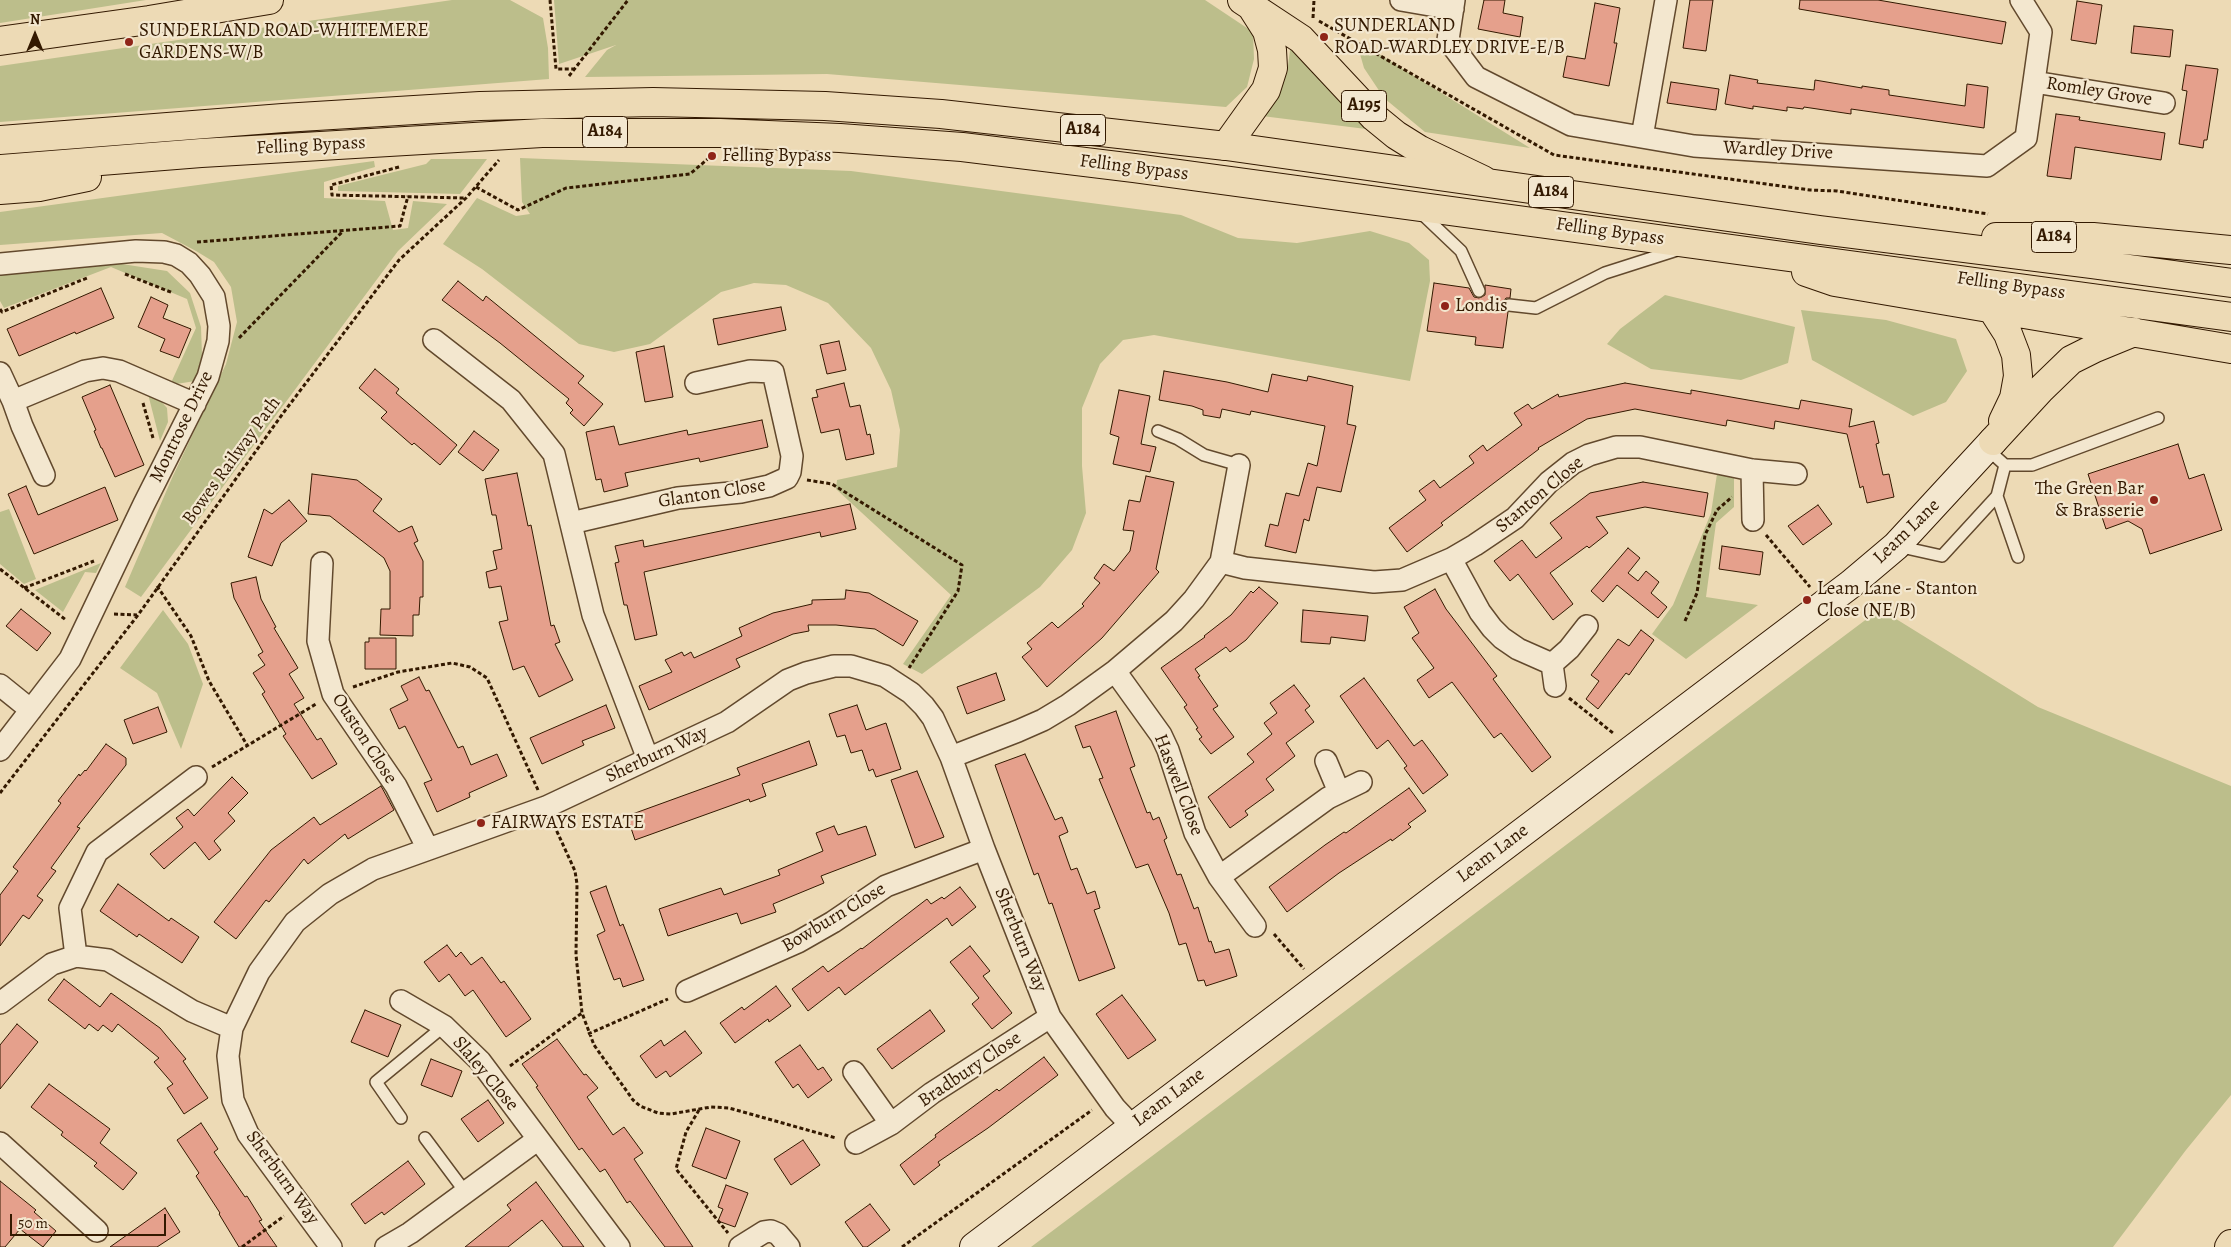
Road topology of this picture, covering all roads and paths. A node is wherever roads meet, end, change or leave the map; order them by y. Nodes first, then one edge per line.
1 (269, 0) edge
2 (550, 0) edge
3 (628, 0) edge
4 (1314, 0) edge
5 (1400, 0) edge
6 (1666, 0) edge
7 (2021, 0) edge
8 (232, 3) edge
9 (1247, 4) edge
10 (1454, 4) edge
11 (1313, 18) dead end
12 (0, 41) edge
13 (574, 69) junction
14 (569, 76) dead end
15 (2034, 82) junction
16 (2164, 103) dead end
17 (720, 133) junction
18 (1642, 137) junction
19 (0, 140) edge
20 (1226, 146) junction
21 (201, 153) junction
22 (502, 157) dead end
23 (407, 165) dead end
24 (0, 169) edge
25 (1491, 184) junction
26 (476, 187) junction
27 (0, 190) edge
28 (408, 196) junction
29 (466, 198) junction
30 (1414, 206) junction
31 (343, 231) junction
32 (1877, 236) junction
33 (1696, 244) junction
34 (2231, 250) edge
35 (1743, 251) junction
36 (176, 255) junction
37 (0, 264) edge
38 (120, 272) dead end
39 (93, 276) dead end
40 (2231, 283) edge
41 (1479, 292) dead end
42 (173, 293) dead end
43 (1509, 306) dead end
44 (0, 309) edge
45 (1992, 309) junction
46 (2231, 317) edge
47 (2134, 332) junction
48 (434, 340) dead end
49 (2231, 349) edge
50 (213, 364) junction
51 (0, 374) edge
52 (136, 378) junction
53 (696, 383) dead end
54 (13, 401) junction
55 (195, 404) junction
56 (2158, 418) dead end
57 (1158, 431) dead end
58 (1995, 452) junction
59 (1239, 465) joint
60 (162, 469) junction
61 (1752, 470) junction
62 (1796, 474) dead end
63 (44, 476) dead end
64 (787, 478) junction
65 (1752, 494) junction
66 (1997, 496) junction
67 (1753, 520) joint
68 (571, 523) junction
69 (1896, 546) junction
70 (122, 550) junction
71 (2018, 557) dead end
72 (1451, 559) junction
73 (1220, 562) junction
74 (322, 563) dead end
75 (0, 570) edge
76 (157, 586) junction
77 (24, 588) junction
78 (1812, 589) dead end
79 (1685, 621) dead end
80 (1587, 626) dead end
81 (83, 632) junction
82 (1552, 664) junction
83 (1115, 671) junction
84 (899, 684) junction
85 (0, 685) edge
86 (1555, 686) joint
87 (333, 694) junction
88 (31, 710) junction
89 (1618, 737) dead end
90 (247, 745) junction
91 (0, 750) edge
92 (951, 757) junction
93 (648, 759) junction
94 (1326, 761) dead end
95 (196, 778) joint
96 (1361, 782) dead end
97 (1339, 792) junction
98 (0, 793) edge
99 (546, 807) junction
100 (428, 849) junction
101 (984, 849) junction
102 (1219, 877) junction
103 (1255, 926) joint
104 (76, 956) junction
105 (1305, 971) dead end
106 (687, 991) joint
107 (401, 1001) dead end
108 (0, 1004) edge
109 (582, 1013) junction
110 (1050, 1017) junction
111 (444, 1026) junction
112 (232, 1028) junction
113 (588, 1034) junction
114 (854, 1072) dead end
115 (493, 1078) junction
116 (699, 1109) junction
117 (1123, 1117) junction
118 (401, 1118) dead end
119 (890, 1124) junction
120 (426, 1138) dead end
121 (537, 1140) junction
122 (0, 1143) edge
123 (856, 1143) joint
124 (466, 1193) junction
125 (300, 1204) junction
126 (97, 1231) dead end
127 (736, 1243) edge
128 (242, 1247) edge
129 (331, 1247) edge
130 (386, 1247) edge
131 (619, 1247) edge
132 (789, 1247) edge
133 (902, 1247) edge
134 (974, 1247) edge

1 - 8 main road
2 - 13 path
3 - 13 path
4 - 11 path
5 - 10 street
6 - 18 street
7 - 15 street, Wardley Drive
8 - 12 main road
9 - 20 main road, A195
9 - 25 main road, A195
10 - 18 street, Wardley Drive
13 - 14 path
15 - 16 street, Romley Grove
15 - 18 street, Wardley Drive
17 - 21 main road, Felling Bypass / A184
17 - 26 path
17 - 30 main road, Felling Bypass / A184
19 - 20 main road, Felling Bypass / A184
20 - 25 main road, Felling Bypass / A184
21 - 24 main road, Felling Bypass / A184
21 - 27 main road
22 - 26 path, Bowes Railway Path
23 - 28 path
25 - 32 main road, Felling Bypass / A184
26 - 29 path, Bowes Railway Path
28 - 29 path
28 - 31 path
29 - 76 path, Bowes Railway Path
30 - 33 main road, Felling Bypass / A184
30 - 41 lane
31 - 36 path
31 - 50 path
32 - 34 main road, A184
32 - 40 main road, Felling Bypass / A184
33 - 35 main road, Felling Bypass / A184
33 - 43 lane
35 - 45 main road, A184
35 - 46 main road, Felling Bypass / A184
36 - 37 street, Montrose Drive
36 - 50 street, Montrose Drive
38 - 42 path
39 - 44 path
45 - 47 main road, A184
45 - 58 main road
47 - 49 main road, A184
47 - 58 main road
48 - 68 street
50 - 55 street, Montrose Drive
51 - 54 street
52 - 54 street
52 - 55 street
52 - 60 path
53 - 64 street, Glanton Close
54 - 63 street
55 - 60 street, Montrose Drive
56 - 58 lane
57 - 59 lane
58 - 66 lane
58 - 69 main road, Leam Lane
59 - 73 street
60 - 70 street, Montrose Drive
61 - 62 street, Stanton Close
61 - 65 street
61 - 72 street, Stanton Close
64 - 68 street, Glanton Close
64 - 84 path
65 - 67 street
65 - 79 path
66 - 69 lane
66 - 71 lane
67 - 78 path
68 - 93 street
69 - 117 main road, Leam Lane
70 - 77 path
70 - 81 street, Montrose Drive
72 - 73 street, Stanton Close
72 - 82 street
73 - 83 street
74 - 87 street, Ouston Close
75 - 77 path
76 - 90 path
76 - 98 path, Bowes Railway Path
77 - 81 path
80 - 82 street
81 - 88 street, Montrose Drive
82 - 86 street
83 - 92 street
83 - 102 street, Haswell Close
84 - 92 street, Sherburn Way
84 - 93 street, Sherburn Way
85 - 88 street
86 - 89 path
87 - 90 path
87 - 99 path
87 - 100 street, Ouston Close
88 - 91 street, Montrose Drive
90 - 95 path
92 - 101 street, Sherburn Way
93 - 99 street, Sherburn Way
94 - 97 street
95 - 104 street
96 - 97 street
97 - 102 street
99 - 100 street, Sherburn Way
99 - 109 path
100 - 112 street, Sherburn Way
101 - 106 street, Bowburn Close
101 - 110 street, Sherburn Way
102 - 103 street, Haswell Close
103 - 105 path
104 - 108 street
104 - 112 street
106 - 113 path
107 - 111 street, Slaley Close
109 - 113 path
109 - 115 path
110 - 117 street, Sherburn Way
110 - 119 street, Bradbury Close
111 - 115 street, Slaley Close
111 - 118 lane
112 - 125 street, Sherburn Way
113 - 116 path
114 - 119 street
115 - 121 street, Slaley Close
116 - 123 path
116 - 127 path
117 - 133 path
117 - 134 main road, Leam Lane
119 - 123 street, Bradbury Close
120 - 124 lane
121 - 124 street
121 - 131 street, Slaley Close
122 - 126 street
124 - 130 street
125 - 128 path
125 - 129 street, Sherburn Way
127 - 132 street

